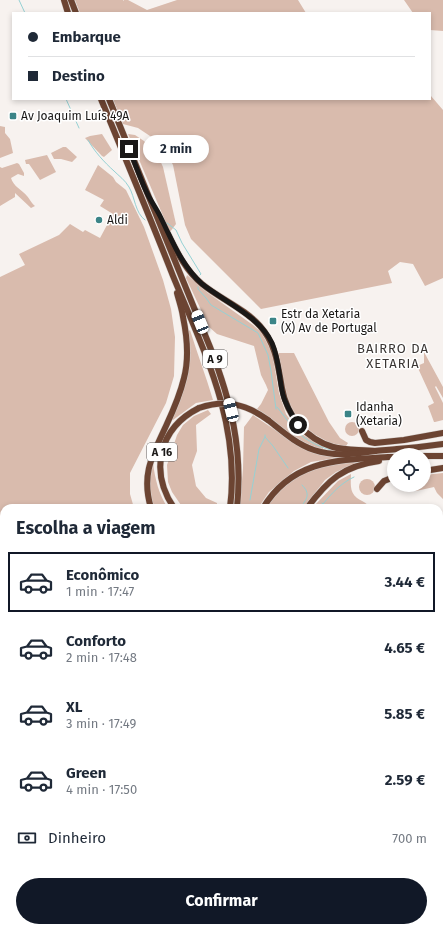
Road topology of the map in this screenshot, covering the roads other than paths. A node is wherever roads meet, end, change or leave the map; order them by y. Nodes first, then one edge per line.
1 (64, 0) edge
2 (71, 0) edge
3 (68, 12) edge
4 (76, 12) edge
5 (101, 100) edge
6 (109, 100) edge
7 (149, 197) junction
8 (174, 276) junction
9 (362, 431) dead end
10 (443, 433) edge
11 (443, 444) edge
12 (354, 454) junction
13 (365, 456) junction
14 (431, 456) edge
15 (443, 456) edge
16 (387, 458) edge
17 (443, 468) edge
18 (431, 470) edge
19 (387, 480) edge
20 (377, 489) dead end
21 (150, 504) edge
22 (172, 504) edge
23 (230, 504) edge
24 (237, 504) edge
25 (266, 504) edge
26 (310, 504) edge

1 - 3 highway
2 - 4 highway
5 - 8 highway, A 9
6 - 7 highway, A 9
7 - 12 highway
7 - 24 highway, A 9
8 - 21 highway
8 - 23 highway, A 9
9 - 10 highway
11 - 13 highway, A 16
12 - 13 highway, A 16
12 - 22 highway, A 16, bridge
12 - 25 highway, A 16
13 - 16 highway, A 16
13 - 26 highway
14 - 15 highway
17 - 18 highway
19 - 20 highway

